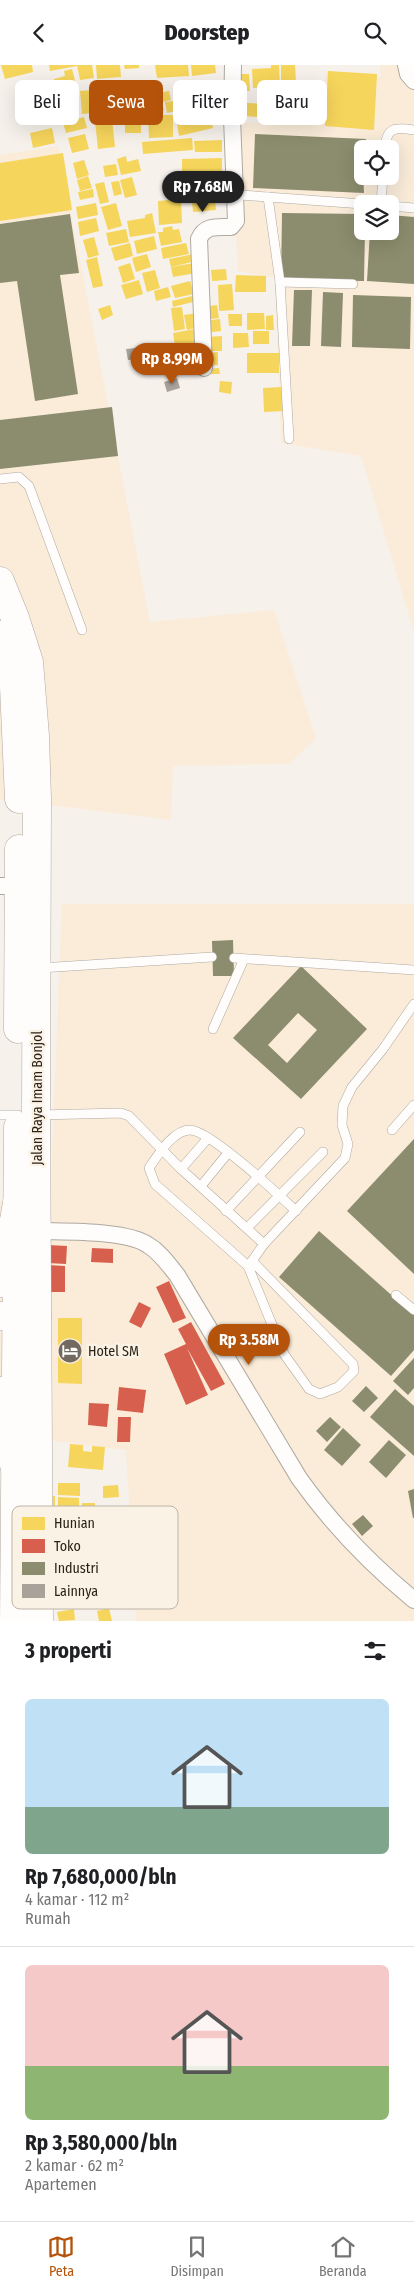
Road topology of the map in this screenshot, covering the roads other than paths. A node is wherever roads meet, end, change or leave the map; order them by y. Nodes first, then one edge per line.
1 (233, 65) edge
2 (406, 65) edge
3 (414, 81) edge
4 (414, 130) edge
5 (386, 140) edge
6 (241, 195) dead end
7 (268, 197) junction
8 (354, 203) edge
9 (399, 207) edge
10 (414, 208) edge
11 (280, 282) junction
12 (353, 284) dead end
13 (204, 368) dead end
14 (289, 439) dead end
15 (0, 479) edge
16 (0, 581) edge
17 (82, 630) dead end
18 (0, 635) edge
19 (9, 886) edge
20 (212, 957) dead end
21 (234, 958) dead end
22 (244, 959) junction
23 (38, 968) junction
24 (414, 970) edge
25 (414, 1005) edge
26 (213, 1029) dead end
27 (414, 1105) edge
28 (18, 1115) edge
29 (392, 1130) dead end
30 (300, 1132) dead end
31 (208, 1138) junction
32 (162, 1150) junction
33 (323, 1151) dead end
34 (228, 1153) junction
35 (181, 1169) junction
36 (257, 1177) junction
37 (201, 1186) junction
38 (280, 1195) junction
39 (17, 1203) junction
40 (226, 1211) junction
41 (296, 1211) junction
42 (247, 1229) junction
43 (38, 1231) junction
44 (264, 1244) junction
45 (250, 1263) junction
46 (0, 1283) edge
47 (396, 1295) dead end
48 (414, 1310) edge
49 (17, 1326) edge
50 (0, 1391) edge
51 (8, 1482) edge
52 (30, 1506) edge
53 (12, 1575) edge
54 (414, 1600) edge

1 - 13 street
2 - 3 street
4 - 5 lane
6 - 7 lane
7 - 8 lane
7 - 11 lane
9 - 10 lane
11 - 12 lane
11 - 14 lane
15 - 17 lane
16 - 23 highway, Jalan Raya Imam Bonjol
18 - 19 highway, Jalan Raya Imam Bonjol
19 - 28 highway, Jalan Raya Imam Bonjol
20 - 23 lane
21 - 22 lane
22 - 24 lane
22 - 26 lane
23 - 28 highway, Jalan Raya Imam Bonjol
25 - 41 lane
27 - 29 lane
28 - 32 lane
28 - 39 highway, Jalan Raya Imam Bonjol
28 - 43 highway, Jalan Raya Imam Bonjol
30 - 36 lane
31 - 32 lane
31 - 34 lane
31 - 35 lane
32 - 35 lane
32 - 45 lane
33 - 38 lane
34 - 36 lane
34 - 37 lane
35 - 37 lane
36 - 38 lane
36 - 40 lane
37 - 40 lane
38 - 41 lane
38 - 42 lane
39 - 46 highway
39 - 49 highway, Jalan Raya Imam Bonjol
40 - 42 lane
41 - 44 lane
42 - 44 lane
43 - 49 highway, Jalan Raya Imam Bonjol
43 - 54 street
44 - 45 lane
45 - 45 lane
47 - 48 lane
49 - 51 highway, Jalan Raya Imam Bonjol
49 - 52 highway, Jalan Raya Imam Bonjol
50 - 51 highway
51 - 53 highway, Jalan Raya Imam Bonjol

